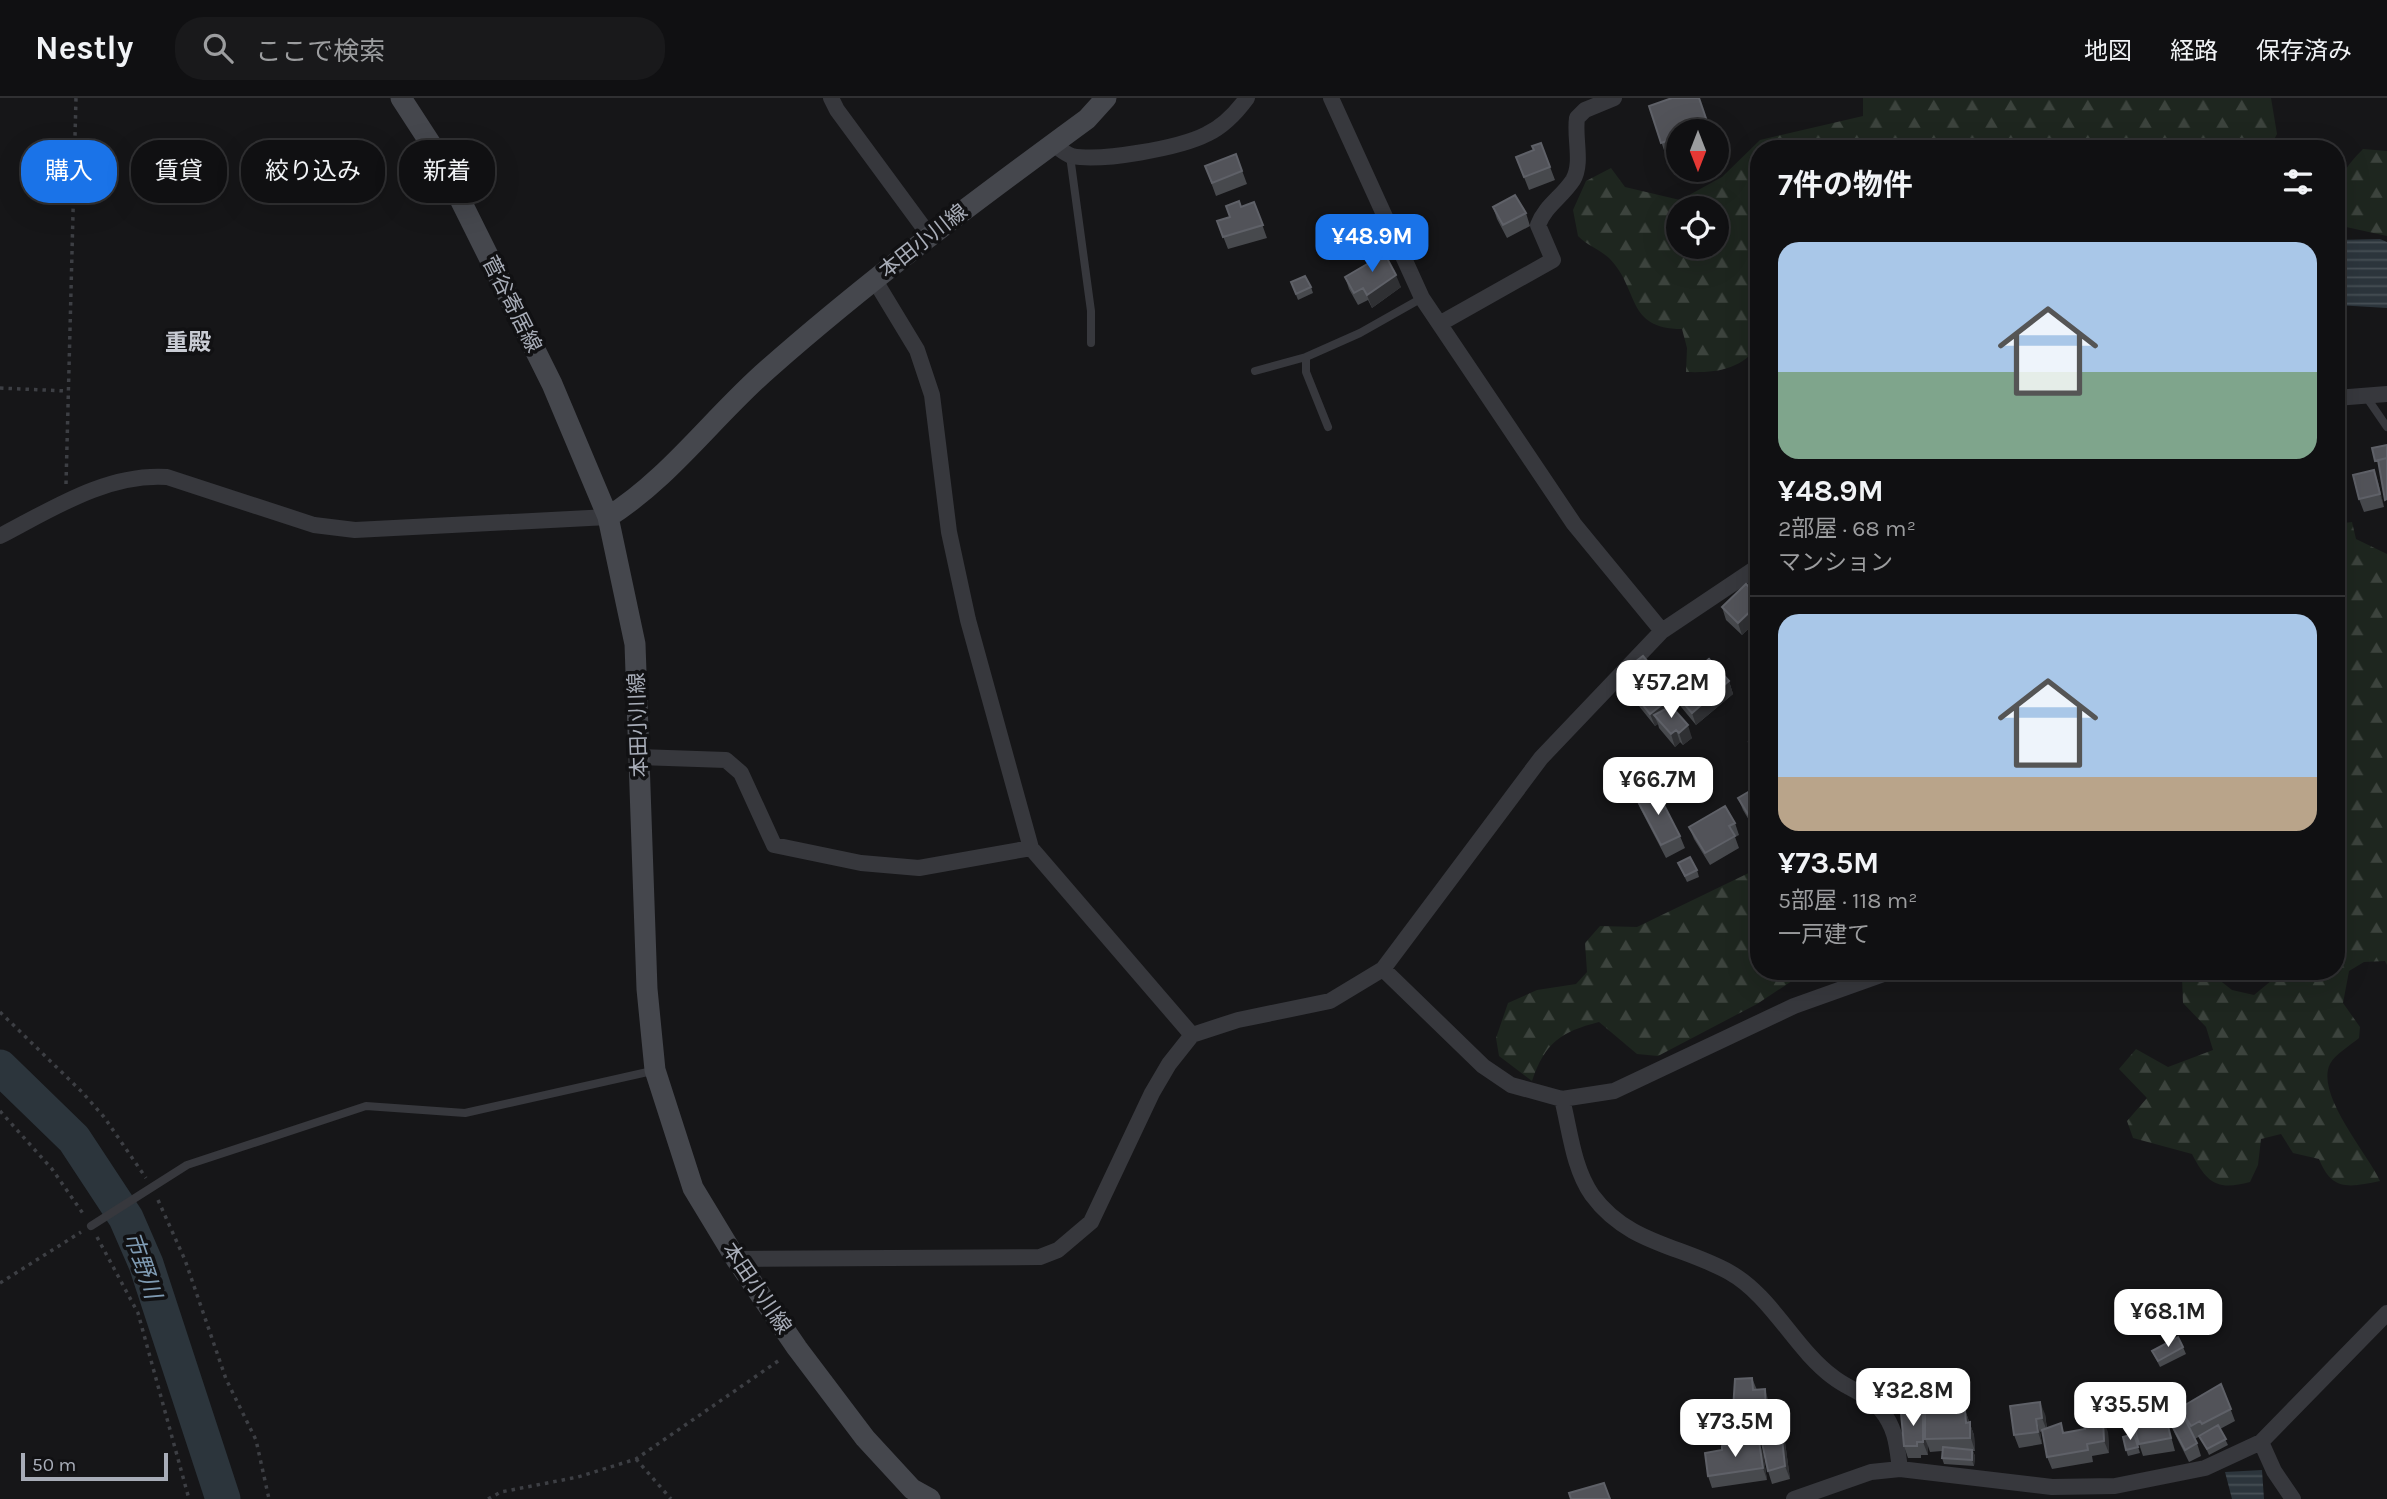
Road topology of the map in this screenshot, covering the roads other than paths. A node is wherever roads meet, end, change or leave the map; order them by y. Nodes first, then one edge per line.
1 (401, 98) edge
2 (831, 98) edge
3 (1106, 98) edge
4 (1247, 98) edge
5 (1331, 98) edge
6 (1614, 98) edge
7 (1062, 150) junction
8 (929, 235) junction
9 (874, 279) junction
10 (1422, 298) junction
11 (1441, 323) junction
12 (1091, 343) dead end
13 (1306, 357) junction
14 (1255, 371) dead end
15 (2387, 394) edge
16 (2365, 395) junction
17 (2345, 397) edge
18 (1328, 427) dead end
19 (2387, 427) edge
20 (608, 517) junction
21 (0, 536) edge
22 (1750, 572) edge
23 (1662, 631) junction
24 (639, 757) junction
25 (1031, 848) junction
26 (1383, 969) junction
27 (1867, 980) edge
28 (1192, 1035) junction
29 (655, 1070) junction
30 (1562, 1099) junction
31 (91, 1226) road end
32 (736, 1259) junction
33 (2387, 1314) edge
34 (2261, 1442) junction
35 (1900, 1469) junction
36 (930, 1499) edge
37 (1794, 1499) edge
38 (2293, 1499) edge

1 - 20 main road, 菅谷寄居線
2 - 8 street
3 - 7 main road, 本田小川線
4 - 7 street
5 - 10 street
6 - 11 street
7 - 8 main road, 本田小川線
7 - 12 lane
8 - 9 main road, 本田小川線
9 - 20 main road, 本田小川線
9 - 25 street
10 - 11 street
10 - 13 lane
11 - 23 street
13 - 14 lane
13 - 18 lane
15 - 16 street
16 - 17 street
16 - 19 lane
20 - 21 street
20 - 24 main road, 本田小川線
22 - 23 street
23 - 26 street
24 - 25 street
24 - 29 main road, 本田小川線
25 - 28 street
26 - 28 street
26 - 30 street
27 - 30 street
28 - 32 street
29 - 31 lane
29 - 32 main road, 本田小川線
30 - 35 street
32 - 36 main road, 本田小川線
33 - 34 street
34 - 35 street
34 - 38 street
35 - 37 street

